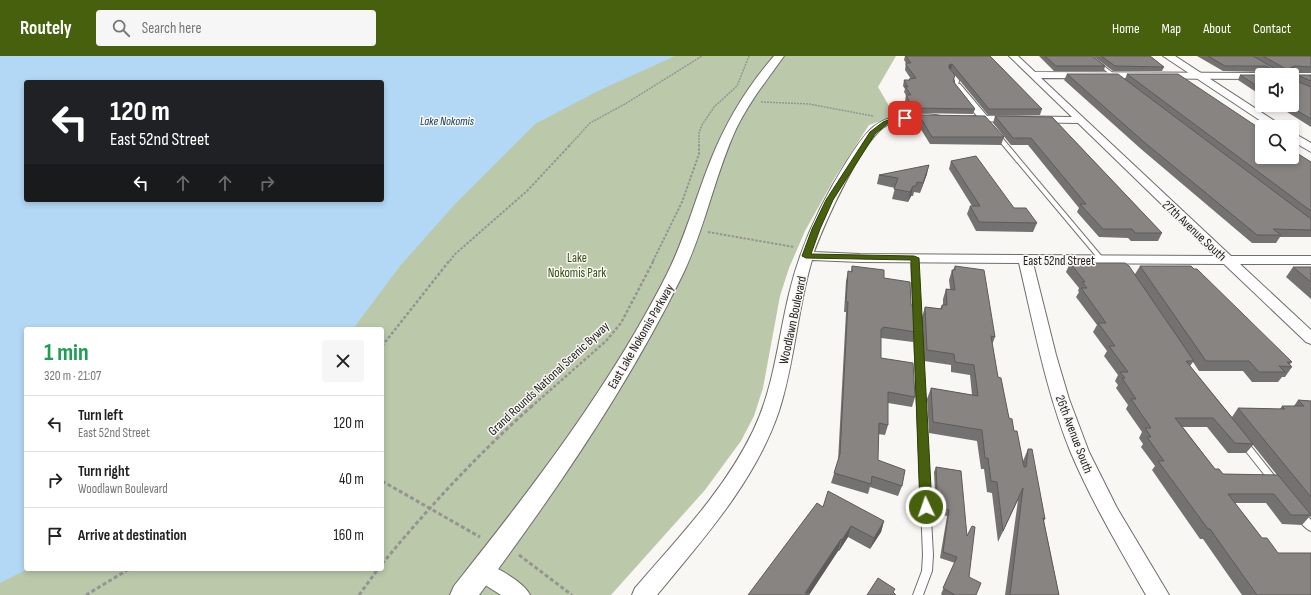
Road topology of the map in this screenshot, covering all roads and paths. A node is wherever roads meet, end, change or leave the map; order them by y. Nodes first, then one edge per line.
1 (702, 56) edge
2 (749, 56) edge
3 (779, 56) edge
4 (1012, 56) edge
5 (1089, 56) edge
6 (1168, 56) edge
7 (950, 72) edge
8 (1033, 75) junction
9 (1198, 76) junction
10 (1255, 76) edge
11 (1299, 76) edge
12 (1311, 76) edge
13 (1116, 77) junction
14 (957, 86) joint
15 (746, 100) junction
16 (871, 115) dead end
17 (946, 118) edge
18 (961, 118) edge
19 (1080, 120) junction
20 (1267, 120) edge
21 (986, 122) junction
22 (993, 130) edge
23 (1299, 140) edge
24 (1311, 148) edge
25 (694, 229) junction
26 (803, 252) junction
27 (914, 258) junction
28 (1227, 259) junction
29 (1025, 260) junction
30 (1102, 260) junction
31 (1311, 260) edge
32 (1311, 339) edge
33 (384, 343) edge
34 (1237, 434) edge
35 (384, 482) edge
36 (1277, 485) edge
37 (430, 508) junction
38 (1296, 509) edge
39 (1311, 527) edge
40 (384, 562) edge
41 (126, 571) edge
42 (377, 571) edge
43 (482, 571) junction
44 (1144, 571) junction
45 (86, 595) edge
46 (359, 595) edge
47 (463, 595) edge
48 (519, 595) edge
49 (643, 595) edge
50 (918, 595) edge
51 (1153, 595) edge
52 (1158, 595) edge

1 - 33 path
2 - 37 path, Grand Rounds National Scenic Byway
3 - 15 street, East Lake Nokomis Parkway
4 - 8 street
5 - 13 lane
6 - 9 street
7 - 14 lane
8 - 13 street
8 - 19 street
9 - 10 street
9 - 13 street
9 - 20 street
11 - 12 street
14 - 21 street
15 - 16 path
15 - 25 street, East Lake Nokomis Parkway
17 - 26 street, Woodlawn Boulevard
18 - 21 street
19 - 21 street
19 - 28 street, 27th Avenue South
22 - 30 lane
23 - 24 street
25 - 26 path
25 - 43 street, East Lake Nokomis Parkway
26 - 27 street, East 52nd Street
26 - 49 street, Woodlawn Boulevard
27 - 29 street, East 52nd Street
27 - 50 lane
28 - 30 street, East 52nd Street
28 - 31 street, East 52nd Street
28 - 32 street, 27th Avenue South
29 - 30 street, East 52nd Street
29 - 44 street, 26th Avenue South
34 - 36 lane
35 - 37 path
37 - 40 path, Grand Rounds National Scenic Byway
38 - 39 lane
41 - 45 path
42 - 46 path
43 - 47 street, East Lake Nokomis Parkway
43 - 48 street
44 - 51 street
44 - 52 street, 26th Avenue South

